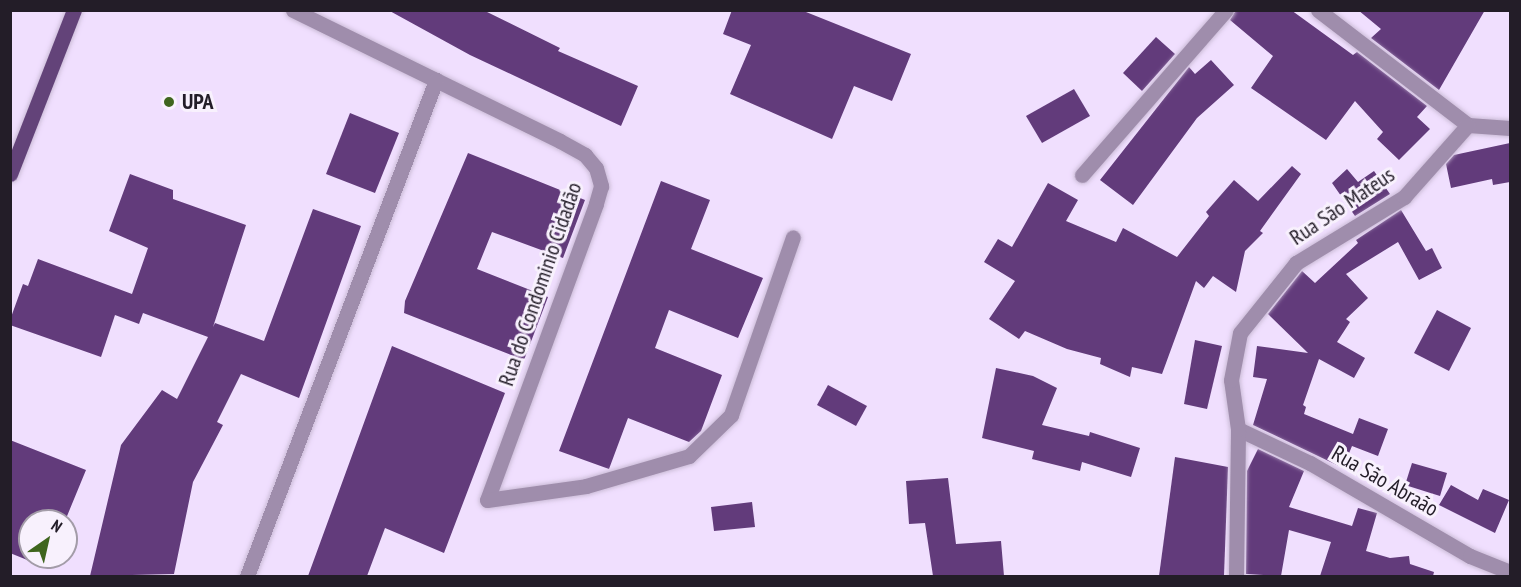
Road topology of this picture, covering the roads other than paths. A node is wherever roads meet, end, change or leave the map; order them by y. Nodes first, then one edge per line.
1 (74, 10) edge
2 (293, 10) edge
3 (1226, 10) edge
4 (1318, 10) edge
5 (436, 80) junction
6 (1468, 125) junction
7 (1510, 128) edge
8 (10, 174) edge
9 (1082, 175) dead end
10 (793, 237) dead end
11 (1238, 429) junction
12 (1510, 572) edge
13 (247, 576) edge
14 (1236, 576) edge

1 - 8 main road
2 - 5 street, Rua do Condominio Cidadão
3 - 9 street
4 - 6 street
5 - 10 street, Rua do Condominio Cidadão
5 - 13 street
6 - 7 street
6 - 11 street, Rua São Mateus
11 - 12 street, Rua São Abraão
11 - 14 street, Rua São Mateus

